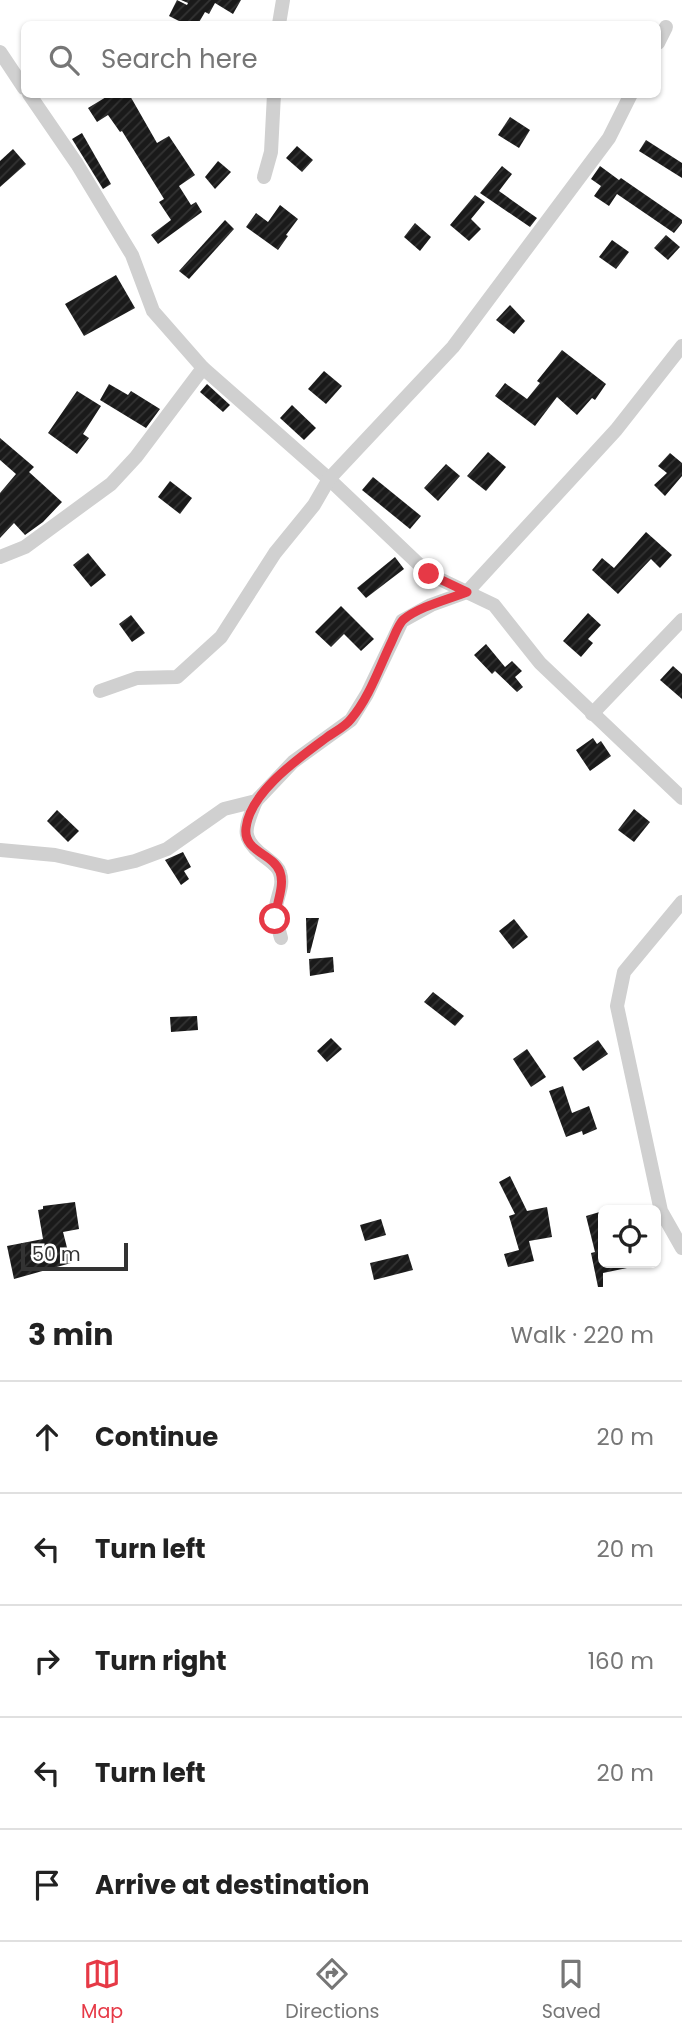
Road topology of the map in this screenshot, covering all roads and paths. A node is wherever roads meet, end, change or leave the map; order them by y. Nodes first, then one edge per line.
1 (283, 0) edge
2 (280, 21) edge
3 (666, 27) dead end
4 (661, 36) edge
5 (0, 52) edge
6 (21, 84) edge
7 (32, 98) edge
8 (274, 98) edge
9 (629, 98) edge
10 (264, 177) dead end
11 (682, 346) edge
12 (203, 368) junction
13 (329, 479) junction
14 (0, 557) edge
15 (467, 592) junction
16 (682, 620) edge
17 (100, 691) dead end
18 (592, 714) junction
19 (682, 798) edge
20 (256, 801) junction
21 (0, 849) edge
22 (682, 902) edge
23 (281, 938) dead end
24 (682, 1248) edge

1 - 2 street
3 - 4 street
5 - 6 street
7 - 12 street
8 - 10 street
9 - 13 street
11 - 15 street
12 - 13 street
12 - 14 street
13 - 15 street
13 - 17 street
15 - 18 street
15 - 20 street
16 - 18 street
18 - 19 street
20 - 21 street
20 - 23 street
22 - 24 street

